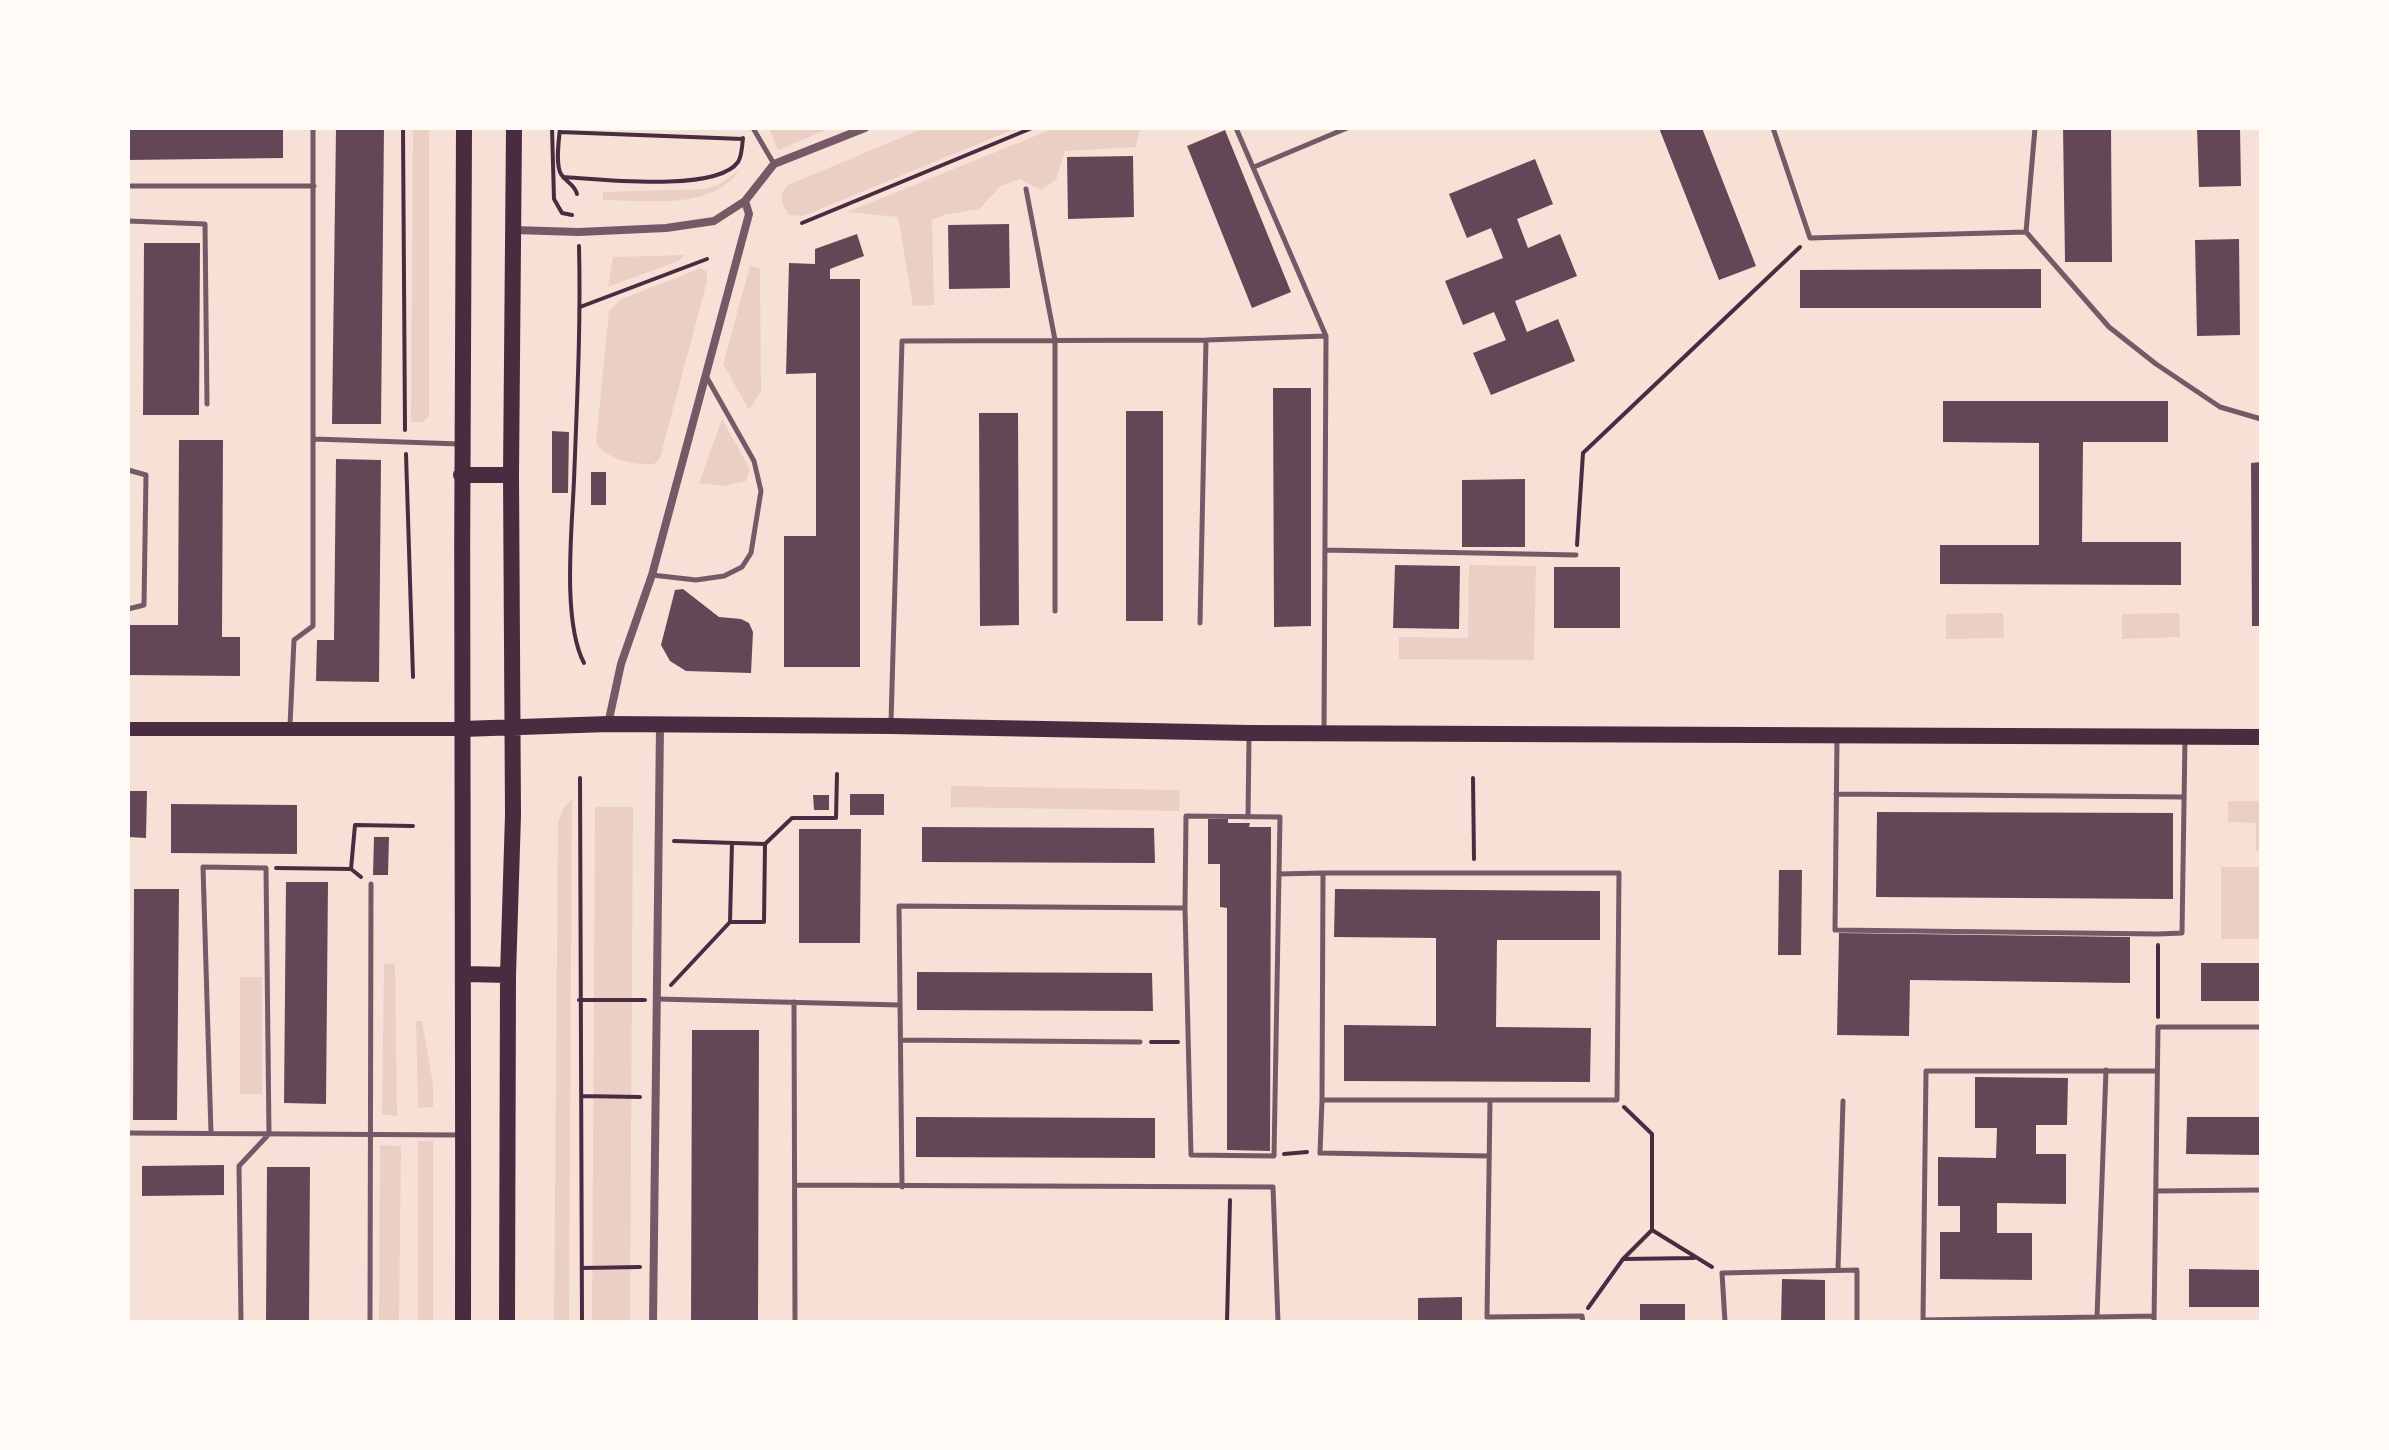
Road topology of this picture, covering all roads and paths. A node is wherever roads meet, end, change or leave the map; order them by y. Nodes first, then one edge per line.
1 (313, 128) edge
2 (403, 128) edge
3 (464, 128) edge
4 (514, 128) edge
5 (552, 128) edge
6 (742, 128) edge
7 (753, 128) edge
8 (865, 128) edge
9 (1032, 128) edge
10 (1236, 128) edge
11 (1347, 128) edge
12 (1773, 128) edge
13 (2035, 128) edge
14 (560, 130) edge
15 (743, 139) junction
16 (774, 164) junction
17 (1254, 167) junction
18 (563, 177) junction
19 (128, 186) edge
20 (314, 186) junction
21 (1026, 189) dead end
22 (577, 194) dead end
23 (745, 201) junction
24 (578, 217) dead end
25 (128, 221) edge
26 (802, 223) dead end
27 (513, 230) junction
28 (579, 232) junction
29 (2026, 232) junction
30 (1810, 238) junction
31 (707, 259) dead end
32 (580, 307) junction
33 (1326, 336) junction
34 (1055, 340) junction
35 (1206, 340) junction
36 (706, 375) junction
37 (207, 404) dead end
38 (2261, 419) edge
39 (314, 439) junction
40 (405, 442) junction
41 (461, 444) junction
42 (128, 470) edge
43 (461, 475) junction
44 (511, 475) junction
45 (1325, 550) junction
46 (1576, 555) joint
47 (652, 575) junction
48 (128, 609) edge
49 (1055, 611) dead end
50 (1200, 623) dead end
51 (584, 663) dead end
52 (413, 677) dead end
53 (608, 724) junction
54 (660, 726) junction
55 (891, 726) junction
56 (128, 729) edge
57 (290, 729) junction
58 (462, 729) junction
59 (512, 729) junction
60 (1249, 733) junction
61 (1324, 733) junction
62 (1838, 735) junction
63 (2185, 737) junction
64 (2261, 737) edge
65 (837, 774) dead end
66 (580, 778) dead end
67 (1473, 778) dead end
68 (1836, 794) junction
69 (2183, 797) junction
70 (1248, 817) junction
71 (413, 826) dead end
72 (659, 841) junction
73 (732, 843) junction
74 (765, 844) junction
75 (266, 868) junction
76 (1323, 873) junction
77 (1473, 873) junction
78 (1279, 874) junction
79 (371, 884) dead end
80 (1185, 908) junction
81 (730, 922) junction
82 (2158, 934) junction
83 (465, 974) junction
84 (508, 975) junction
85 (657, 999) junction
86 (579, 1000) junction
87 (794, 1002) junction
88 (900, 1005) junction
89 (2158, 1027) junction
90 (2261, 1027) edge
91 (901, 1040) junction
92 (1140, 1042) joint
93 (1188, 1042) junction
94 (2106, 1070) junction
95 (2157, 1071) junction
96 (583, 1096) junction
97 (656, 1097) junction
98 (1322, 1100) junction
99 (1490, 1100) junction
100 (1617, 1100) junction
101 (1843, 1101) dead end
102 (128, 1133) edge
103 (211, 1133) junction
104 (269, 1134) junction
105 (371, 1134) junction
106 (464, 1135) junction
107 (1320, 1153) junction
108 (1274, 1156) junction
109 (1489, 1156) junction
110 (795, 1185) junction
111 (902, 1187) junction
112 (1230, 1187) junction
113 (2261, 1190) edge
114 (2156, 1191) junction
115 (1652, 1230) junction
116 (1696, 1258) junction
117 (1623, 1259) junction
118 (654, 1267) junction
119 (582, 1268) junction
120 (1838, 1270) junction
121 (1722, 1273) junction
122 (2097, 1317) junction
123 (1583, 1319) edge
124 (2154, 1319) edge
125 (241, 1322) edge
126 (370, 1322) edge
127 (463, 1322) edge
128 (507, 1322) edge
129 (582, 1322) edge
130 (653, 1322) edge
131 (795, 1322) edge
132 (1227, 1322) edge
133 (1278, 1322) edge
134 (1725, 1322) edge
135 (1857, 1322) edge

1 - 20 lane
2 - 40 path
3 - 41 main road
4 - 27 main road
5 - 24 path
6 - 15 path
7 - 16 lane
8 - 16 street
9 - 26 path
10 - 17 lane
11 - 17 lane
12 - 30 lane
13 - 29 lane
14 - 15 path
14 - 18 path
15 - 18 path
16 - 23 street
17 - 33 lane
18 - 22 path
19 - 20 lane
20 - 39 lane
21 - 34 lane
23 - 28 street
23 - 36 street
25 - 37 lane
27 - 28 street
27 - 44 main road
28 - 32 path
29 - 30 lane
29 - 38 lane
30 - 46 path
31 - 32 path
32 - 51 path
33 - 35 lane
33 - 45 lane
34 - 35 lane
34 - 49 lane
34 - 55 lane
35 - 50 lane
36 - 47 street
36 - 47 lane
39 - 40 lane
39 - 57 lane
40 - 41 lane
40 - 52 path
41 - 43 main road
42 - 48 lane
43 - 44 main road
43 - 58 main road
44 - 59 main road
45 - 46 lane
45 - 61 lane
47 - 53 street
53 - 54 main road
53 - 59 main road
54 - 55 main road
54 - 72 street
55 - 60 main road
56 - 57 main road
57 - 58 main road
58 - 59 main road
58 - 83 main road
59 - 84 main road
60 - 61 main road
60 - 70 lane
61 - 62 main road
62 - 63 main road
62 - 68 lane
63 - 64 main road
63 - 69 lane
65 - 74 path
66 - 86 path
67 - 77 path
68 - 69 lane
68 - 82 lane
69 - 82 lane
70 - 78 lane
70 - 80 lane
71 - 75 path
72 - 73 path
72 - 85 street
73 - 74 path
73 - 81 path
74 - 81 path
75 - 103 lane
75 - 104 lane
76 - 77 lane
76 - 78 lane
76 - 98 lane
77 - 100 lane
78 - 108 lane
79 - 105 lane
80 - 88 lane
80 - 93 lane
81 - 85 path
82 - 89 path
83 - 84 main road
83 - 106 main road
84 - 128 main road
85 - 86 path
85 - 87 lane
85 - 97 street
86 - 96 path
87 - 88 lane
87 - 110 lane
88 - 91 lane
89 - 90 lane
89 - 95 lane
91 - 92 lane
91 - 111 lane
92 - 93 path
93 - 108 lane
94 - 95 lane
94 - 122 lane
94 - 122 lane
95 - 114 lane
96 - 97 path
96 - 119 path
97 - 118 street
98 - 99 lane
98 - 107 lane
99 - 100 lane
99 - 109 lane
100 - 115 path
101 - 120 lane
102 - 103 lane
103 - 104 lane
104 - 105 lane
104 - 125 lane
105 - 106 lane
105 - 126 lane
106 - 127 main road
107 - 108 path
107 - 109 lane
109 - 123 lane
110 - 111 lane
110 - 131 lane
111 - 112 lane
112 - 132 path
112 - 133 lane
113 - 114 lane
114 - 124 lane
115 - 116 path
115 - 117 path
116 - 117 path
116 - 121 path
117 - 123 path
118 - 119 path
118 - 130 street
119 - 129 path
120 - 121 lane
120 - 135 lane
121 - 134 lane
122 - 124 lane

